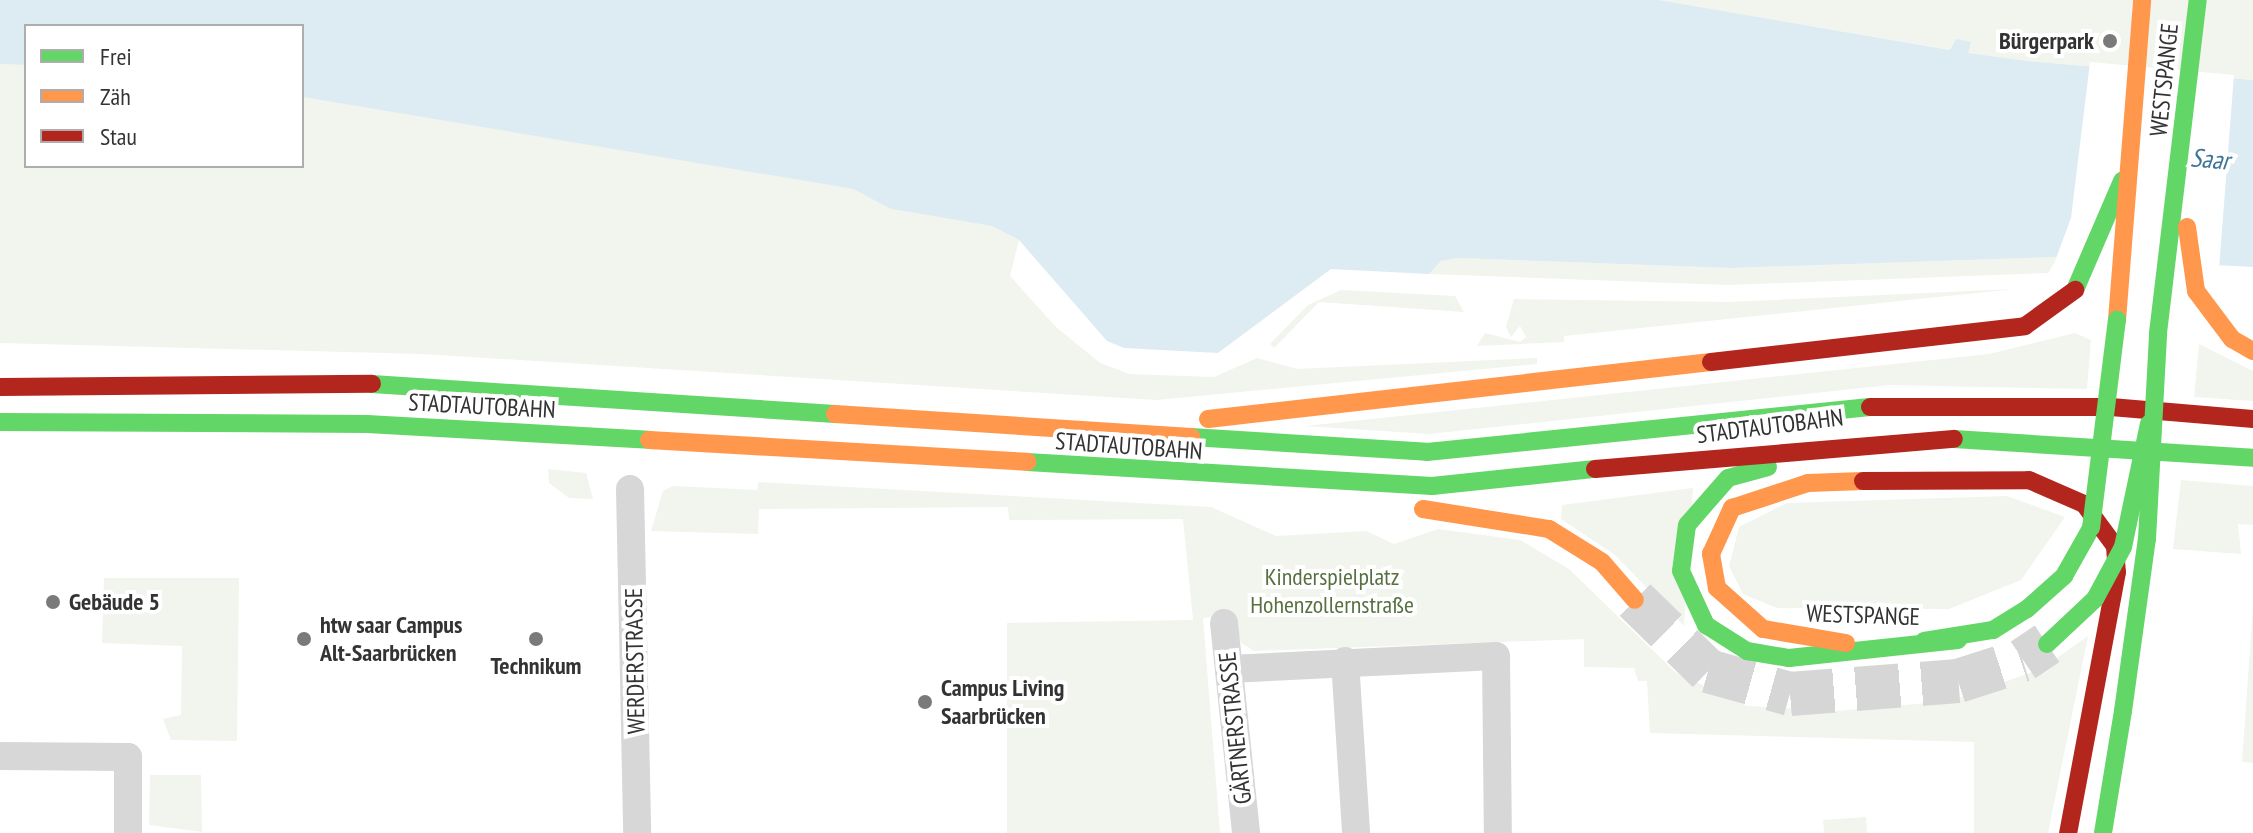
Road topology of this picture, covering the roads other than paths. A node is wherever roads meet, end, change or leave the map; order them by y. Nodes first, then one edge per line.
1 (2142, 0) edge
2 (2198, 0) edge
3 (2182, 138) junction
4 (2122, 181) junction
5 (2253, 351) edge
6 (50, 366) dead end
7 (141, 381) junction
8 (0, 387) edge
9 (2253, 419) edge
10 (0, 422) edge
11 (984, 423) junction
12 (2149, 424) junction
13 (2108, 443) junction
14 (2253, 458) edge
15 (1265, 479) junction
16 (630, 489) dead end
17 (1340, 502) dead end
18 (1398, 508) dead end
19 (1635, 600) tunnel mouth
20 (1224, 623) dead end
21 (1958, 640) junction
22 (2047, 644) tunnel mouth
23 (1345, 661) junction
24 (1229, 669) junction
25 (0, 756) edge
26 (128, 833) edge
27 (637, 833) edge
28 (1246, 833) edge
29 (1356, 833) edge
30 (1498, 833) edge
31 (2068, 833) edge
32 (2103, 833) edge

1 - 4 main road, WESTSPANGE
2 - 3 main road, WESTSPANGE
3 - 5 main road
3 - 12 main road, WESTSPANGE, bridge
4 - 11 main road
4 - 21 main road, WESTSPANGE, bridge
6 - 7 main road
7 - 8 main road, STADTAUTOBAHN
7 - 11 main road, STADTAUTOBAHN
9 - 11 main road, STADTAUTOBAHN
10 - 15 main road, STADTAUTOBAHN
12 - 22 main road, bridge
12 - 32 main road, WESTSPANGE, bridge
13 - 14 main road, STADTAUTOBAHN
13 - 15 main road, STADTAUTOBAHN
13 - 21 main road
15 - 17 main road
16 - 27 street, WERDERSTRASSE
18 - 19 main road
20 - 24 street, GÄRTNERSTRASSE
21 - 31 main road, WESTSPANGE
23 - 24 street
23 - 29 street
23 - 30 street
24 - 28 street, GÄRTNERSTRASSE
25 - 26 street

